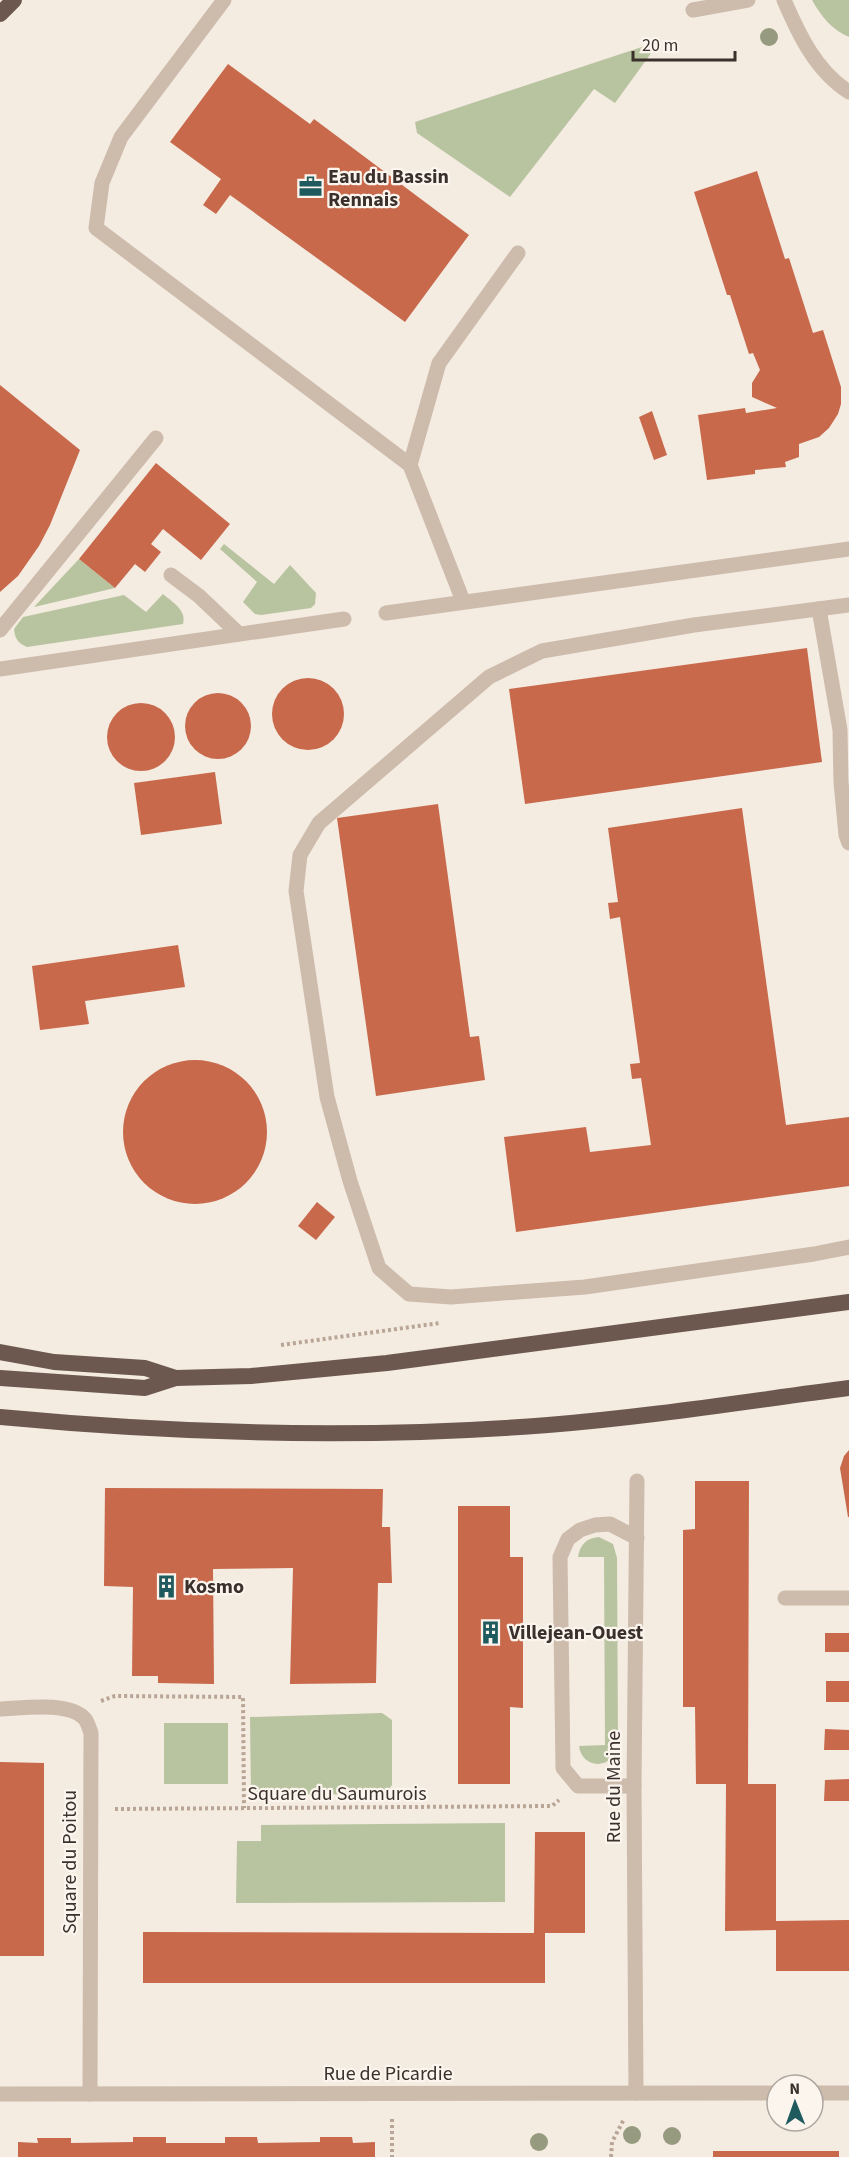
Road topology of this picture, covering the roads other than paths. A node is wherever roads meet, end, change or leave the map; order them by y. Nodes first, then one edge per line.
1 (14, 0) edge
2 (225, 0) edge
3 (748, 0) edge
4 (784, 0) edge
5 (693, 10) dead end
6 (0, 14) edge
7 (849, 93) edge
8 (518, 253) dead end
9 (156, 438) dead end
10 (410, 465) junction
11 (849, 549) edge
12 (171, 575) dead end
13 (463, 601) junction
14 (849, 605) edge
15 (819, 609) junction
16 (386, 613) dead end
17 (344, 619) dead end
18 (0, 630) edge
19 (239, 634) junction
20 (0, 669) edge
21 (849, 843) edge
22 (849, 1247) edge
23 (849, 1302) edge
24 (0, 1352) edge
25 (0, 1378) edge
26 (176, 1378) junction
27 (849, 1388) edge
28 (0, 1417) edge
29 (637, 1481) dead end
30 (637, 1538) junction
31 (785, 1598) dead end
32 (849, 1598) edge
33 (0, 1709) edge
34 (634, 1786) junction
35 (636, 2093) junction
36 (765, 2093) edge
37 (825, 2093) edge
38 (849, 2093) edge
39 (0, 2094) edge
40 (90, 2094) junction

1 - 6 highway
2 - 10 street
3 - 5 street
4 - 7 street
8 - 10 street
9 - 18 street
10 - 13 street
11 - 13 street
12 - 19 street
13 - 16 street
14 - 15 street
15 - 21 street
15 - 22 street
17 - 19 street
19 - 20 street
23 - 26 highway
24 - 26 highway
25 - 26 highway
27 - 28 highway
29 - 30 street, Rue du Maine
30 - 34 street, Rue du Maine
30 - 34 street
31 - 32 street
33 - 40 street, Square du Poitou
34 - 35 street, Rue du Maine
35 - 36 street, Rue de Picardie
35 - 40 street, Rue de Picardie
37 - 38 street
39 - 40 street, Rue de Picardie

